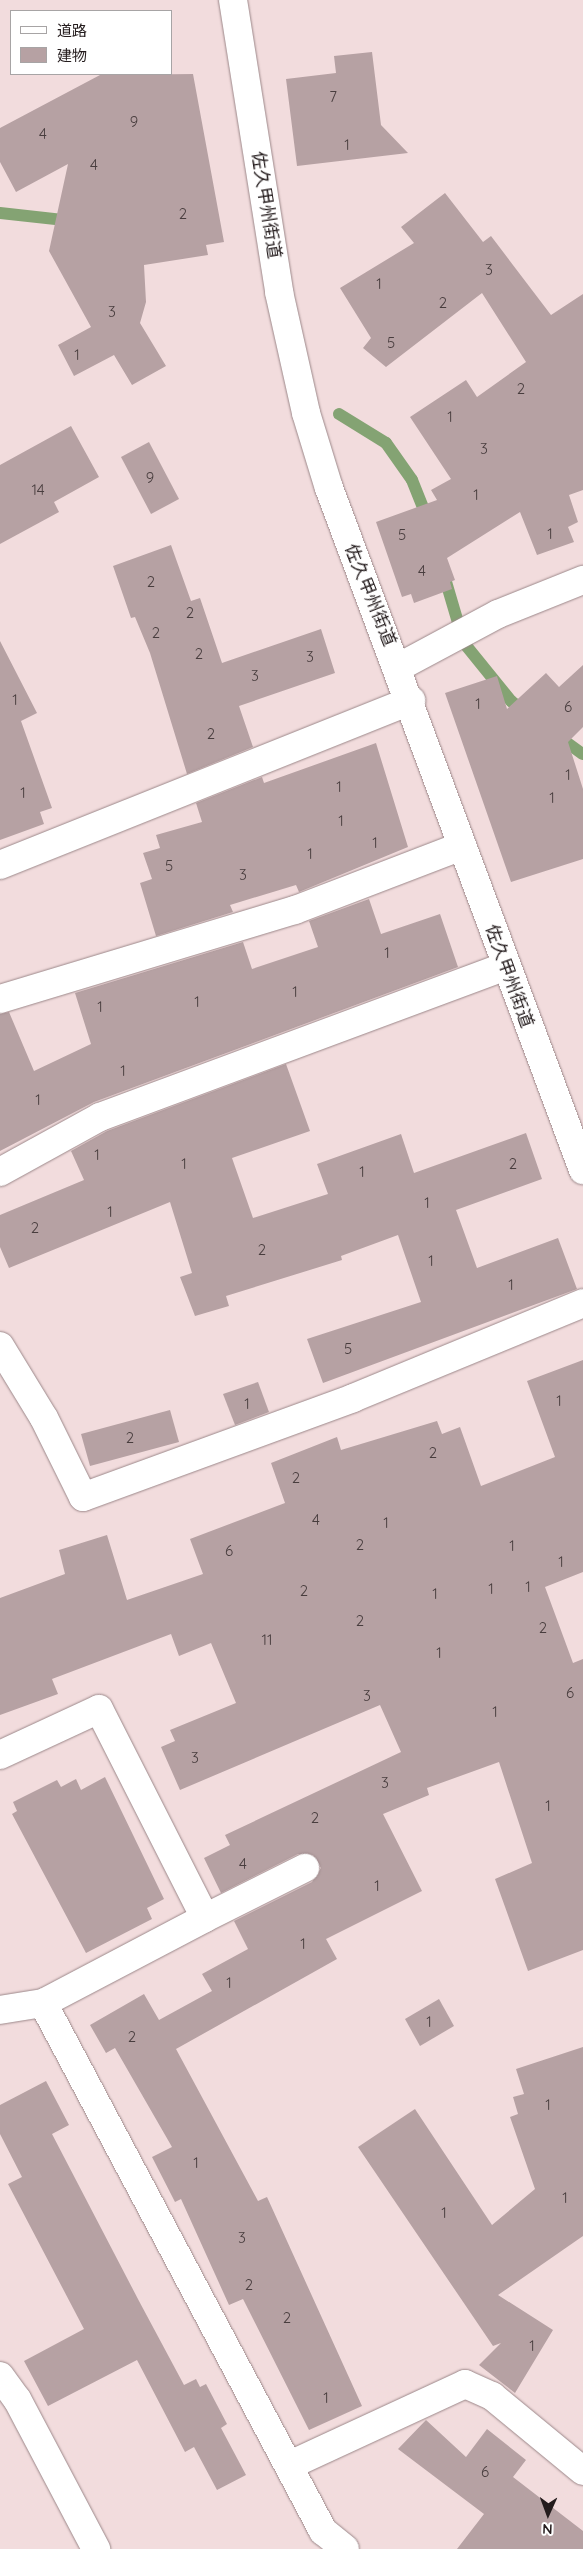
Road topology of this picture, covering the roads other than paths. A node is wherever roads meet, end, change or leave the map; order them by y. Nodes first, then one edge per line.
1 (233, 0) edge
2 (583, 580) edge
3 (399, 667) junction
4 (411, 701) junction
5 (462, 846) junction
6 (0, 865) edge
7 (505, 966) junction
8 (0, 999) edge
9 (583, 1170) edge
10 (0, 1172) edge
11 (583, 1303) edge
12 (0, 1346) edge
13 (0, 1755) edge
14 (305, 1868) dead end
15 (205, 1918) junction
16 (42, 2003) junction
17 (0, 2010) edge
18 (0, 2376) edge
19 (290, 2465) junction
20 (583, 2471) edge
21 (96, 2549) edge
22 (345, 2549) edge

1 - 3 street, 佐久甲州街道
2 - 3 street
3 - 4 street, 佐久甲州街道
4 - 5 street, 佐久甲州街道
4 - 6 street
5 - 7 street, 佐久甲州街道
5 - 8 street
7 - 9 street, 佐久甲州街道
7 - 10 street
11 - 12 street
13 - 15 street
14 - 15 street
15 - 16 street
16 - 17 street
16 - 19 street
18 - 21 street
19 - 20 street
19 - 22 street

